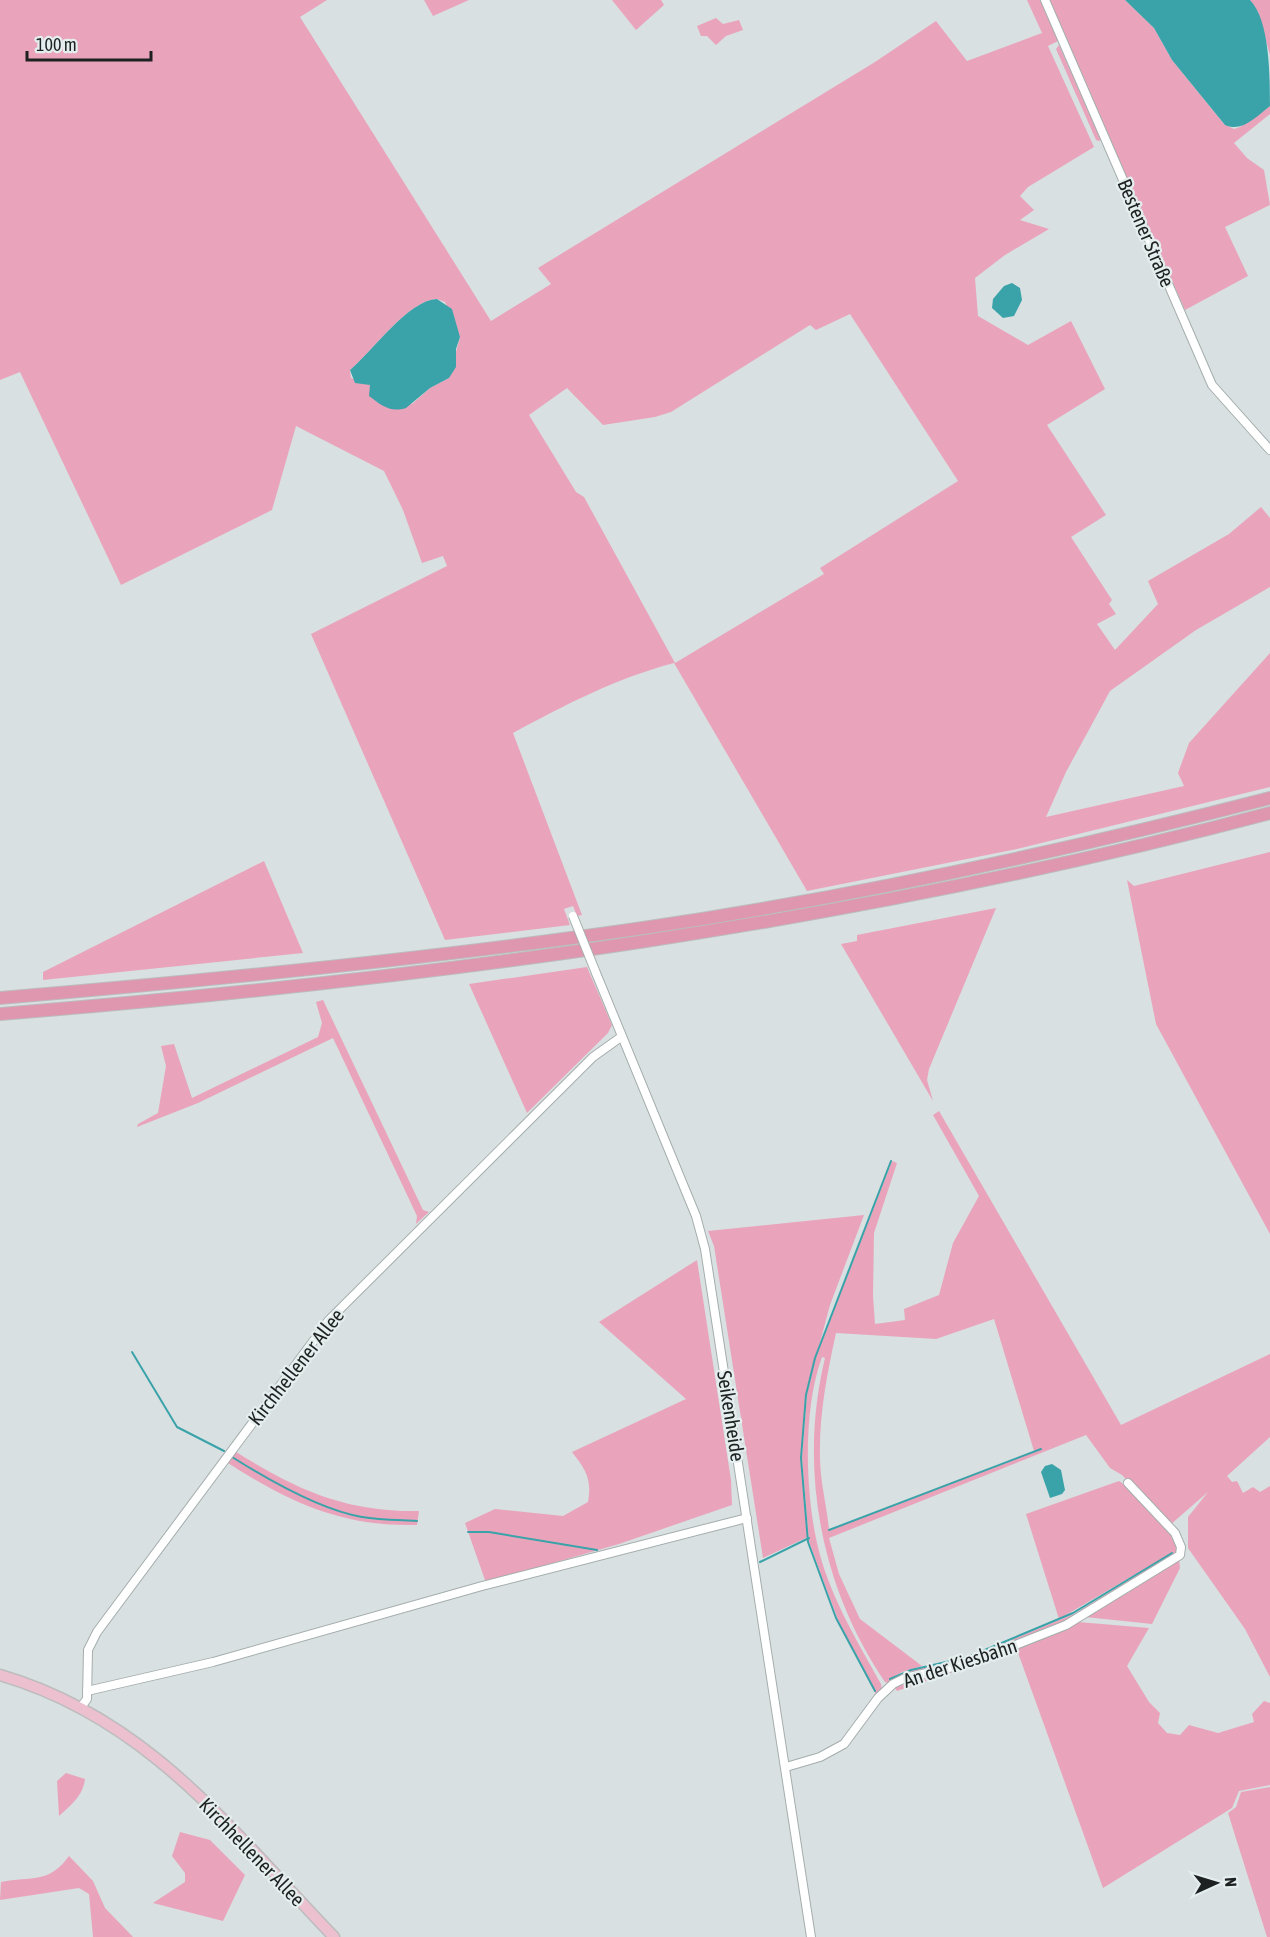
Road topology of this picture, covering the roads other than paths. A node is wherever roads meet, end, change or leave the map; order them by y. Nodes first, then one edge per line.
1 (1045, 0) edge
2 (1270, 450) edge
3 (1270, 798) edge
4 (1270, 813) edge
5 (573, 916) dead end
6 (0, 998) edge
7 (0, 1014) edge
8 (621, 1036) junction
9 (1128, 1483) dead end
10 (747, 1518) junction
11 (0, 1675) edge
12 (87, 1691) junction
13 (81, 1707) junction
14 (786, 1767) junction
15 (334, 1937) edge
16 (812, 1937) edge

1 - 2 street, Bestener Straße
3 - 6 highway
4 - 7 highway
5 - 8 street, Seikenheide, bridge
8 - 10 street, Seikenheide
8 - 12 street, Kirchhellener Allee
9 - 14 street, An der Kiesbahn
10 - 12 street
10 - 14 street, Seikenheide
11 - 13 main road, Kirchhellener Allee
12 - 13 street, Kirchhellener Allee
13 - 15 main road, Kirchhellener Allee
14 - 16 street, Seikenheide

